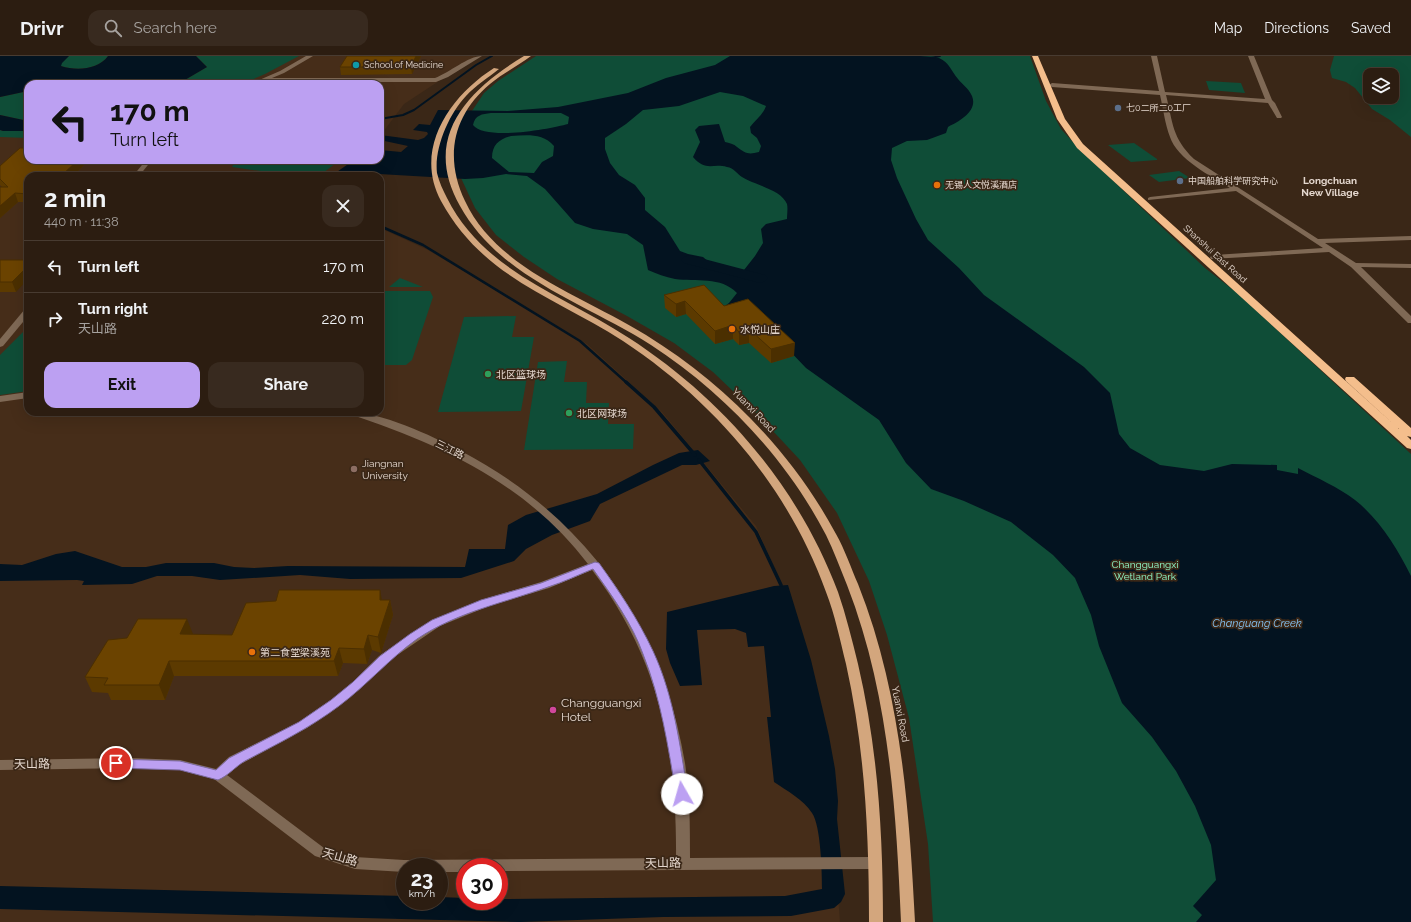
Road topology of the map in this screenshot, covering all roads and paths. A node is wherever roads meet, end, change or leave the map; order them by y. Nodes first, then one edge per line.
1 (310, 56) edge
2 (479, 56) edge
3 (516, 56) edge
4 (528, 56) edge
5 (1035, 56) edge
6 (1042, 56) edge
7 (1154, 56) edge
8 (1251, 56) edge
9 (262, 80) joint
10 (1052, 84) junction
11 (1163, 92) junction
12 (1269, 101) junction
13 (1279, 117) dead end
14 (146, 164) edge
15 (139, 172) edge
16 (1238, 189) junction
17 (1150, 199) junction
18 (1411, 238) edge
19 (1317, 241) junction
20 (1330, 250) junction
21 (1214, 257) junction
22 (1354, 265) junction
23 (1411, 266) edge
24 (24, 316) edge
25 (1411, 321) edge
26 (0, 344) edge
27 (24, 396) edge
28 (0, 399) edge
29 (368, 416) edge
30 (1411, 434) edge
31 (1411, 446) edge
32 (595, 565) junction
33 (0, 765) edge
34 (218, 775) junction
35 (683, 863) junction
36 (875, 863) junction
37 (876, 922) edge
38 (908, 922) edge

1 - 9 street
2 - 9 street
3 - 36 main road
4 - 38 main road, Yuanxi Road
5 - 31 highway, Shanshui East Road
6 - 10 highway, Shanshui East Road
7 - 11 street
8 - 12 street
10 - 11 street
10 - 17 highway, Shanshui East Road
11 - 12 street
11 - 16 street
12 - 13 street
14 - 15 street
16 - 17 street
16 - 19 street
17 - 21 highway, Shanshui East Road
18 - 19 street
19 - 20 street
20 - 21 street
20 - 22 street
21 - 30 highway, Shanshui East Road
22 - 23 street
22 - 25 street
24 - 26 street
27 - 28 street
29 - 32 street, 三江路
32 - 34 street
32 - 35 street
33 - 34 street, 天山路
34 - 35 street, 天山路
35 - 36 street, 天山路
36 - 37 main road

